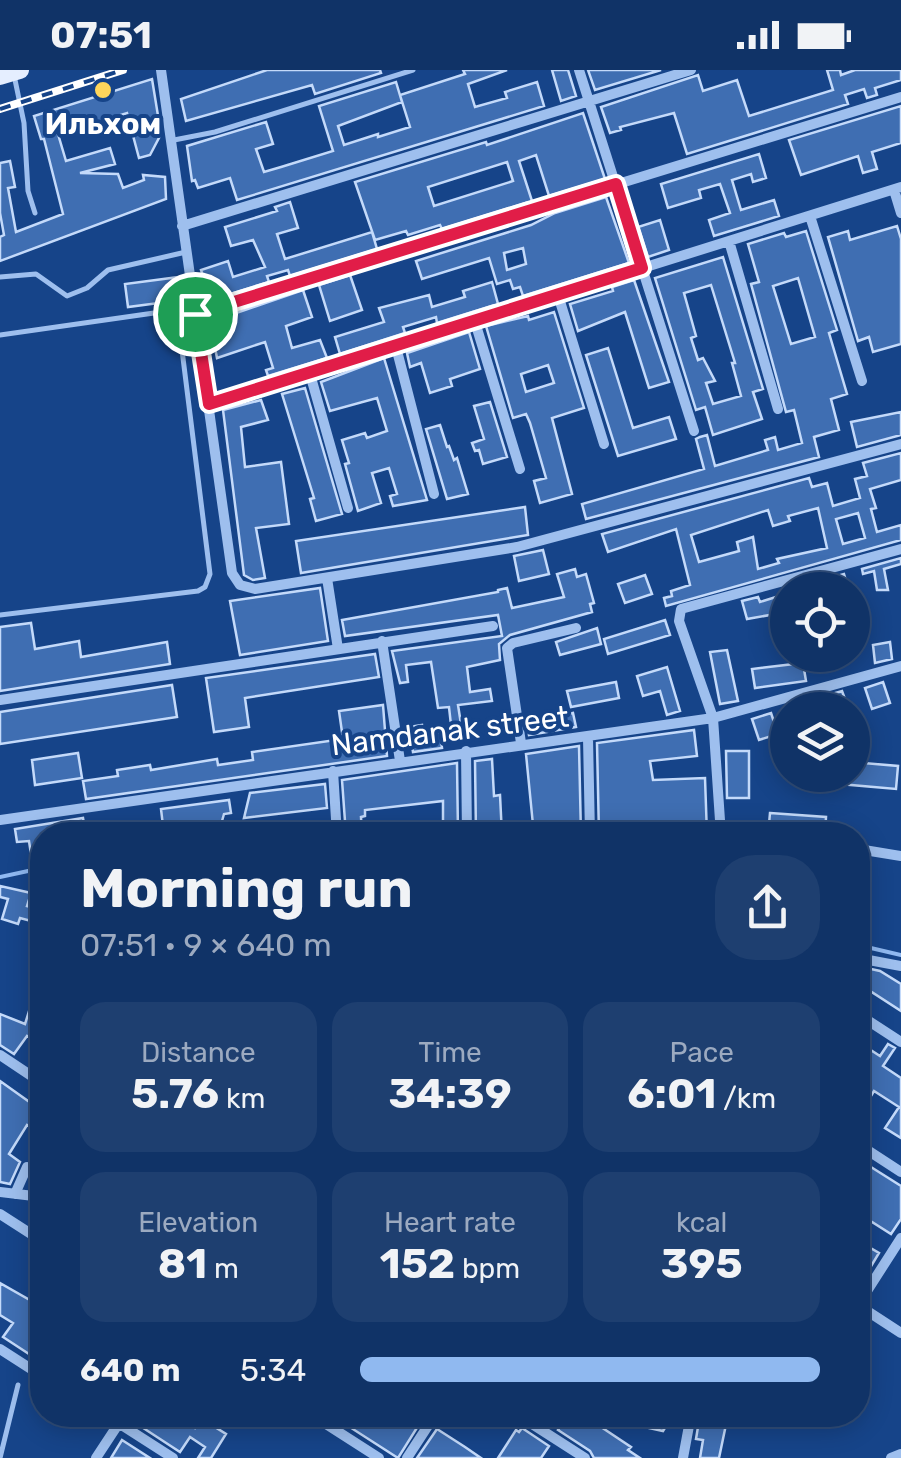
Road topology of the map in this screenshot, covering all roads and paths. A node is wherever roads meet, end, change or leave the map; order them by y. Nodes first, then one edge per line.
1 (162, 70) edge
2 (413, 70) edge
3 (579, 70) edge
4 (691, 70) edge
5 (11, 73) edge
6 (901, 97) edge
7 (589, 102) junction
8 (171, 141) junction
9 (616, 184) junction
10 (897, 188) edge
11 (35, 213) dead end
12 (901, 214) edge
13 (810, 216) junction
14 (182, 226) junction
15 (729, 241) junction
16 (186, 252) junction
17 (642, 268) junction
18 (0, 277) edge
19 (558, 295) junction
20 (195, 314) junction
21 (474, 322) junction
22 (0, 335) edge
23 (396, 347) junction
24 (310, 374) junction
25 (862, 381) dead end
26 (209, 404) junction
27 (778, 409) dead end
28 (694, 431) dead end
29 (604, 444) dead end
30 (901, 444) edge
31 (520, 469) dead end
32 (434, 494) dead end
33 (348, 508) dead end
34 (901, 549) edge
35 (327, 578) junction
36 (0, 615) edge
37 (492, 626) dead end
38 (576, 628) dead end
39 (382, 641) junction
40 (338, 648) junction
41 (901, 666) edge
42 (0, 700) edge
43 (713, 718) junction
44 (588, 738) junction
45 (521, 743) junction
46 (466, 751) junction
47 (400, 761) junction
48 (333, 771) junction
49 (0, 820) edge
50 (335, 822) edge
51 (468, 822) edge
52 (590, 822) edge
53 (720, 822) edge
54 (870, 851) edge
55 (901, 856) edge
56 (870, 960) edge
57 (901, 966) edge
58 (870, 1021) edge
59 (900, 1038) edge
60 (0, 1055) edge
61 (30, 1074) edge
62 (870, 1152) edge
63 (27, 1168) dead end
64 (901, 1172) edge
65 (0, 1192) edge
66 (14, 1194) junction
67 (30, 1196) edge
68 (0, 1214) edge
69 (30, 1234) edge
70 (901, 1238) edge
71 (870, 1286) edge
72 (870, 1313) edge
73 (901, 1333) edge
74 (0, 1350) edge
75 (30, 1369) edge
76 (18, 1384) dead end
77 (109, 1427) edge
78 (127, 1427) edge
79 (331, 1427) edge
80 (427, 1427) edge
81 (537, 1427) edge
82 (688, 1427) edge
83 (901, 1454) edge
84 (0, 1458) edge
85 (96, 1458) edge
86 (174, 1458) edge
87 (379, 1458) edge
88 (407, 1458) edge
89 (585, 1458) edge
90 (682, 1458) edge
91 (891, 1458) edge

1 - 8 street
2 - 8 lane
3 - 7 street
4 - 7 street
5 - 11 lane
6 - 9 street
7 - 9 street
7 - 14 street
8 - 14 street
9 - 17 street
9 - 20 street
10 - 12 street
10 - 13 street
13 - 15 street
13 - 25 street
14 - 16 street
15 - 17 street
15 - 27 street
16 - 18 lane
16 - 20 street
17 - 19 street
17 - 28 street
19 - 21 street
19 - 29 street
20 - 26 street
21 - 23 street
21 - 31 street
22 - 36 lane
23 - 24 street
23 - 32 street
24 - 26 street
24 - 33 street
26 - 35 street
30 - 35 street
34 - 43 street
35 - 40 street
37 - 39 street
38 - 45 street
39 - 40 street
39 - 47 street
40 - 42 street
41 - 43 street, Namdanak street
43 - 44 street, Namdanak street
43 - 53 street
44 - 45 street, Namdanak street
44 - 52 street
45 - 46 street, Namdanak street
46 - 47 street, Namdanak street
46 - 51 street
47 - 48 street, Namdanak street
48 - 49 street, Namdanak street
48 - 50 street
54 - 55 street
56 - 57 street
58 - 59 street
60 - 61 street
62 - 64 street
63 - 66 street
65 - 66 street
66 - 67 street
68 - 69 street
70 - 71 street
72 - 73 street
74 - 75 street
76 - 84 lane
77 - 85 street
78 - 86 street
79 - 87 street
80 - 88 street
81 - 89 street
82 - 90 street
83 - 91 street

